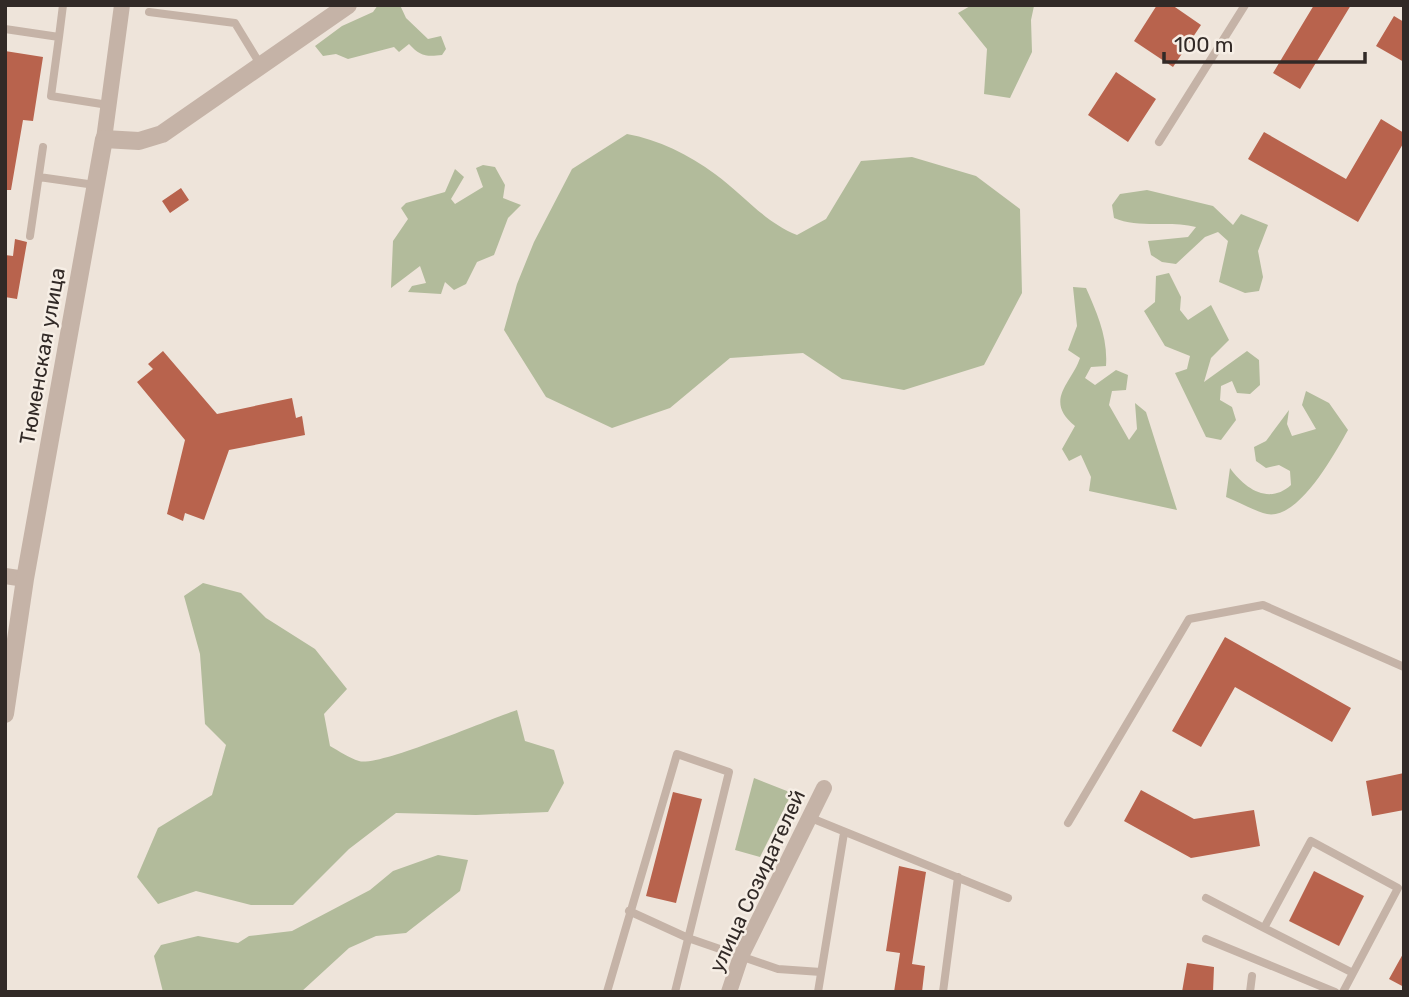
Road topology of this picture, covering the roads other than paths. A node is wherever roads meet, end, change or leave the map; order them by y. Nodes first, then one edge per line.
1 (63, 5) edge
2 (122, 5) edge
3 (348, 5) edge
4 (1245, 5) edge
5 (149, 12) dead end
6 (5, 29) edge
7 (59, 37) junction
8 (260, 64) junction
9 (108, 105) junction
10 (104, 139) junction
11 (1159, 142) dead end
12 (43, 147) dead end
13 (39, 177) junction
14 (96, 185) junction
15 (30, 236) dead end
16 (5, 576) edge
17 (25, 579) junction
18 (1404, 667) edge
19 (5, 714) edge
20 (824, 788) dead end
21 (811, 818) junction
22 (1068, 823) dead end
23 (844, 833) junction
24 (958, 877) junction
25 (1008, 898) dead end
26 (1206, 898) dead end
27 (629, 911) junction
28 (1264, 928) junction
29 (688, 937) junction
30 (1206, 939) dead end
31 (741, 956) junction
32 (821, 972) junction
33 (1353, 973) junction
34 (1252, 976) dead end
35 (607, 992) edge
36 (675, 992) edge
37 (729, 992) edge
38 (818, 992) edge
39 (943, 992) edge
40 (1250, 992) edge
41 (1335, 992) edge
42 (1343, 992) edge

1 - 7 lane
2 - 9 street, Тюменская улица
3 - 8 street
4 - 11 lane
5 - 8 lane
6 - 7 lane
7 - 9 lane
8 - 10 street
9 - 10 street, Тюменская улица
10 - 14 street, Тюменская улица
12 - 13 lane
13 - 14 lane
13 - 15 lane
14 - 17 street, Тюменская улица
16 - 17 street
17 - 19 street, Тюменская улица
18 - 22 lane
20 - 21 street, улица Созидателей
21 - 23 lane
21 - 31 street, улица Созидателей
23 - 24 lane
23 - 32 lane
24 - 25 lane
24 - 39 lane
26 - 28 lane
27 - 29 lane
27 - 29 lane
27 - 35 lane
28 - 33 lane
28 - 33 lane
29 - 31 lane
29 - 36 lane
30 - 41 lane
31 - 32 lane
31 - 37 street, улица Созидателей
32 - 38 lane
33 - 42 lane
34 - 40 lane

